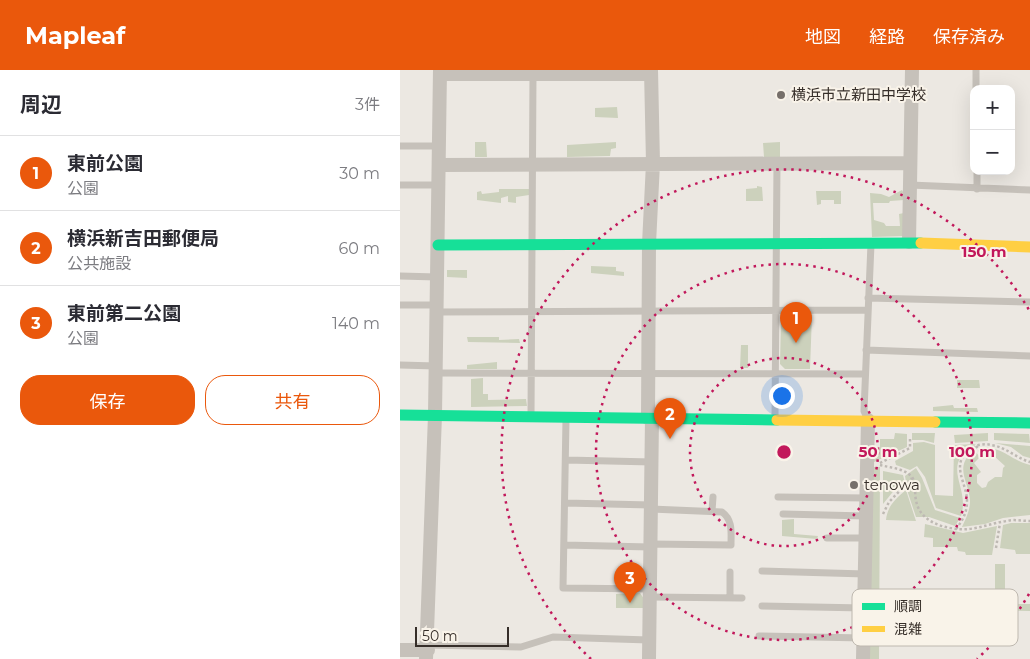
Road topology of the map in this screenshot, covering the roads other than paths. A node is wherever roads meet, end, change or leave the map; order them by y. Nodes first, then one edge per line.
1 (912, 70) edge
2 (976, 70) edge
3 (440, 72) edge
4 (650, 72) edge
5 (533, 74) junction
6 (976, 85) edge
7 (400, 146) edge
8 (439, 146) junction
9 (653, 163) junction
10 (778, 163) junction
11 (910, 163) junction
12 (439, 164) junction
13 (533, 164) junction
14 (977, 175) edge
15 (438, 184) junction
16 (400, 185) edge
17 (910, 186) junction
18 (977, 188) junction
19 (1030, 190) edge
20 (871, 242) junction
21 (909, 242) junction
22 (777, 243) junction
23 (649, 244) junction
24 (438, 245) junction
25 (532, 245) junction
26 (1030, 247) edge
27 (400, 276) edge
28 (437, 277) junction
29 (868, 298) junction
30 (1030, 302) edge
31 (400, 305) edge
32 (437, 309) junction
33 (776, 310) junction
34 (867, 310) junction
35 (649, 311) junction
36 (532, 312) junction
37 (866, 350) junction
38 (1030, 356) edge
39 (400, 365) edge
40 (436, 370) junction
41 (532, 373) junction
42 (648, 374) junction
43 (776, 374) junction
44 (865, 374) junction
45 (400, 415) edge
46 (435, 416) junction
47 (531, 416) junction
48 (566, 416) junction
49 (650, 418) junction
50 (775, 420) junction
51 (868, 420) junction
52 (1030, 423) edge
53 (566, 460) junction
54 (652, 462) junction
55 (713, 497) dead end
56 (778, 497) dead end
57 (867, 498) junction
58 (565, 503) junction
59 (651, 507) junction
60 (712, 511) junction
61 (783, 514) dead end
62 (866, 516) junction
63 (827, 538) dead end
64 (866, 538) junction
65 (564, 545) junction
66 (651, 545) junction
67 (762, 571) dead end
68 (730, 572) dead end
69 (866, 574) junction
70 (865, 589) edge
71 (650, 593) junction
72 (730, 598) junction
73 (742, 598) dead end
74 (762, 606) dead end
75 (852, 608) edge
76 (759, 636) dead end
77 (852, 638) edge
78 (649, 640) junction
79 (864, 646) edge
80 (400, 650) edge
81 (427, 651) edge
82 (649, 659) edge
83 (863, 659) edge

1 - 11 street
2 - 6 lane
3 - 5 street
3 - 8 street
4 - 5 street
4 - 9 street
5 - 13 lane
7 - 8 lane
8 - 12 street
9 - 10 street
9 - 13 street
9 - 23 street
10 - 11 street
10 - 22 lane
11 - 17 street
12 - 13 street
12 - 15 street
13 - 25 lane
14 - 18 lane
15 - 16 lane
15 - 24 street
17 - 18 lane
17 - 21 street
18 - 19 lane
20 - 21 street
20 - 22 street
20 - 29 lane
21 - 26 street
22 - 23 street
22 - 33 lane
23 - 25 street
23 - 35 street
24 - 25 street
24 - 28 street
25 - 36 lane
27 - 28 lane
28 - 32 street
29 - 30 lane
29 - 34 lane
31 - 32 lane
32 - 36 lane
32 - 40 street
33 - 34 lane
33 - 35 lane
33 - 43 lane
34 - 37 lane
35 - 36 lane
35 - 42 street
36 - 41 lane
37 - 38 lane
37 - 44 lane
39 - 40 lane
40 - 41 lane
40 - 46 street
41 - 42 lane
41 - 47 lane
42 - 43 lane
42 - 49 street
43 - 44 lane
43 - 50 lane
44 - 51 lane
45 - 46 street
46 - 47 street
46 - 81 street
47 - 48 street
48 - 49 street
48 - 53 lane
49 - 50 street
49 - 54 street
50 - 51 street
51 - 52 street
51 - 57 street
53 - 54 lane
53 - 58 lane
54 - 59 street
55 - 60 lane
56 - 57 lane
57 - 62 street
58 - 59 lane
58 - 65 lane
59 - 60 lane
59 - 66 street
60 - 66 lane
61 - 62 lane
62 - 64 street
63 - 64 lane
64 - 69 street
65 - 66 lane
65 - 71 lane
66 - 71 street
67 - 69 lane
68 - 72 lane
69 - 70 street
71 - 72 lane
71 - 78 street
72 - 73 lane
74 - 75 lane
76 - 77 lane
78 - 81 lane
78 - 82 street
79 - 83 street
80 - 81 street

